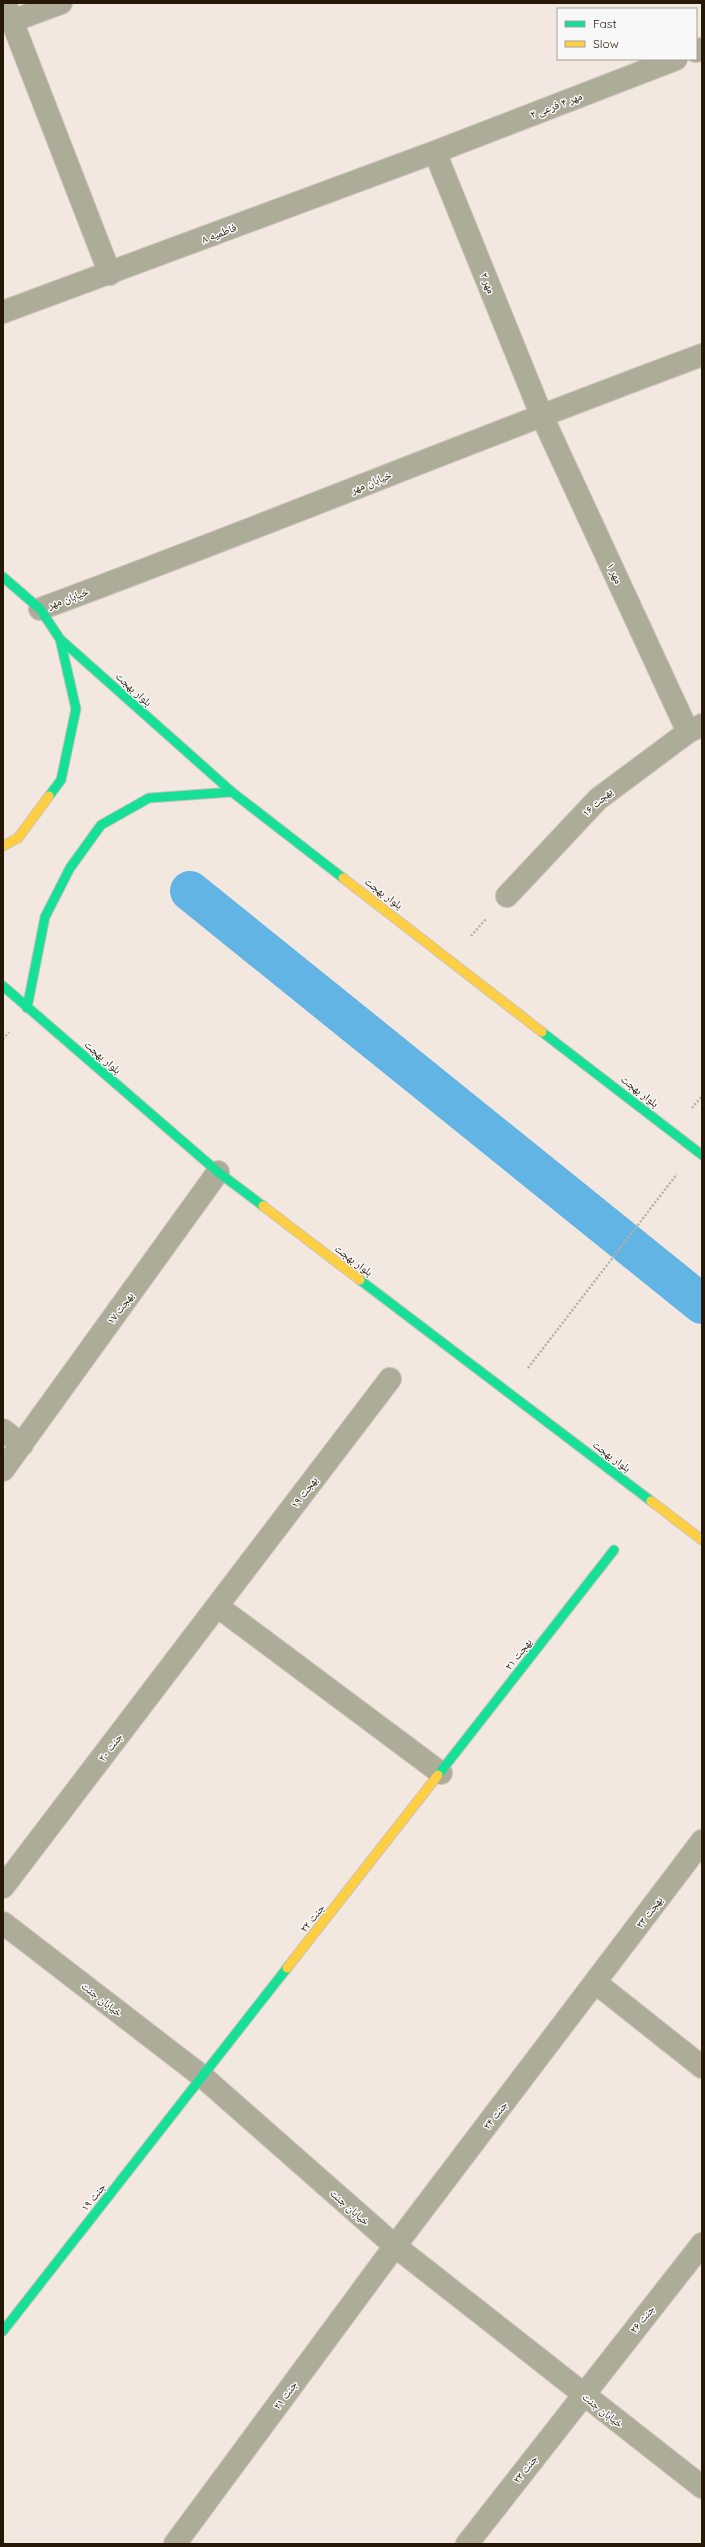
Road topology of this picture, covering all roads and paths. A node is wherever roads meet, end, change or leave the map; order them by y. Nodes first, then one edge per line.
1 (61, 3) edge
2 (8, 12) edge
3 (673, 60) edge
4 (435, 152) junction
5 (110, 274) junction
6 (3, 312) edge
7 (702, 355) edge
8 (541, 414) junction
9 (3, 577) edge
10 (40, 609) junction
11 (60, 639) junction
12 (695, 728) edge
13 (232, 792) junction
14 (3, 846) edge
15 (507, 896) joint
16 (450, 959) junction
17 (3, 986) edge
18 (27, 1008) junction
19 (699, 1152) edge
20 (218, 1172) junction
21 (390, 1379) dead end
22 (509, 1392) junction
23 (3, 1430) edge
24 (22, 1445) junction
25 (3, 1470) edge
26 (702, 1540) edge
27 (614, 1550) dead end
28 (217, 1606) junction
29 (441, 1773) junction
30 (702, 1841) edge
31 (3, 1887) edge
32 (3, 1923) edge
33 (596, 1983) junction
34 (702, 2067) edge
35 (202, 2077) junction
36 (702, 2244) edge
37 (395, 2246) junction
38 (3, 2331) edge
39 (582, 2394) junction
40 (702, 2487) edge
41 (175, 2544) edge
42 (467, 2544) edge

1 - 2 street
2 - 5 street
3 - 4 street, مهر ۴ فرعی ۲
4 - 5 street, فاطمیه ۸
4 - 8 street, مهر ۲
5 - 6 street, فاطمیه ۸
7 - 8 street, خیابان مهر
8 - 10 street, خیابان مهر
8 - 12 street, مهر ۱
9 - 10 main road
10 - 11 main road
11 - 13 main road, بلوار بهجت
11 - 14 main road
12 - 15 street, بهجت ۱۶
13 - 16 main road, بلوار بهجت
13 - 18 main road
15 - 16 path
16 - 19 main road, بلوار بهجت
17 - 18 main road, بلوار بهجت
18 - 20 main road, بلوار بهجت
19 - 22 path
20 - 22 main road, بلوار بهجت
20 - 24 street, بهجت ۱۷
21 - 28 street, بهجت ۱۹
22 - 26 main road, بلوار بهجت
23 - 24 street
24 - 25 street, بهجت ۱۷
27 - 29 main road, بهجت ۲۱
28 - 29 street
28 - 31 street, جنت ۲۰
29 - 35 main road, جنت ۲۲
30 - 33 street, بهجت ۲۳
32 - 35 street, خیابان جنت
33 - 34 street
33 - 37 street, جنت ۲۴
35 - 37 street, خیابان جنت
35 - 38 main road, جنت ۱۹
36 - 39 street, جنت ۲۶
37 - 39 street, خیابان جنت
37 - 41 street, جنت ۲۱
39 - 40 street, خیابان جنت
39 - 42 street, جنت ۲۳

